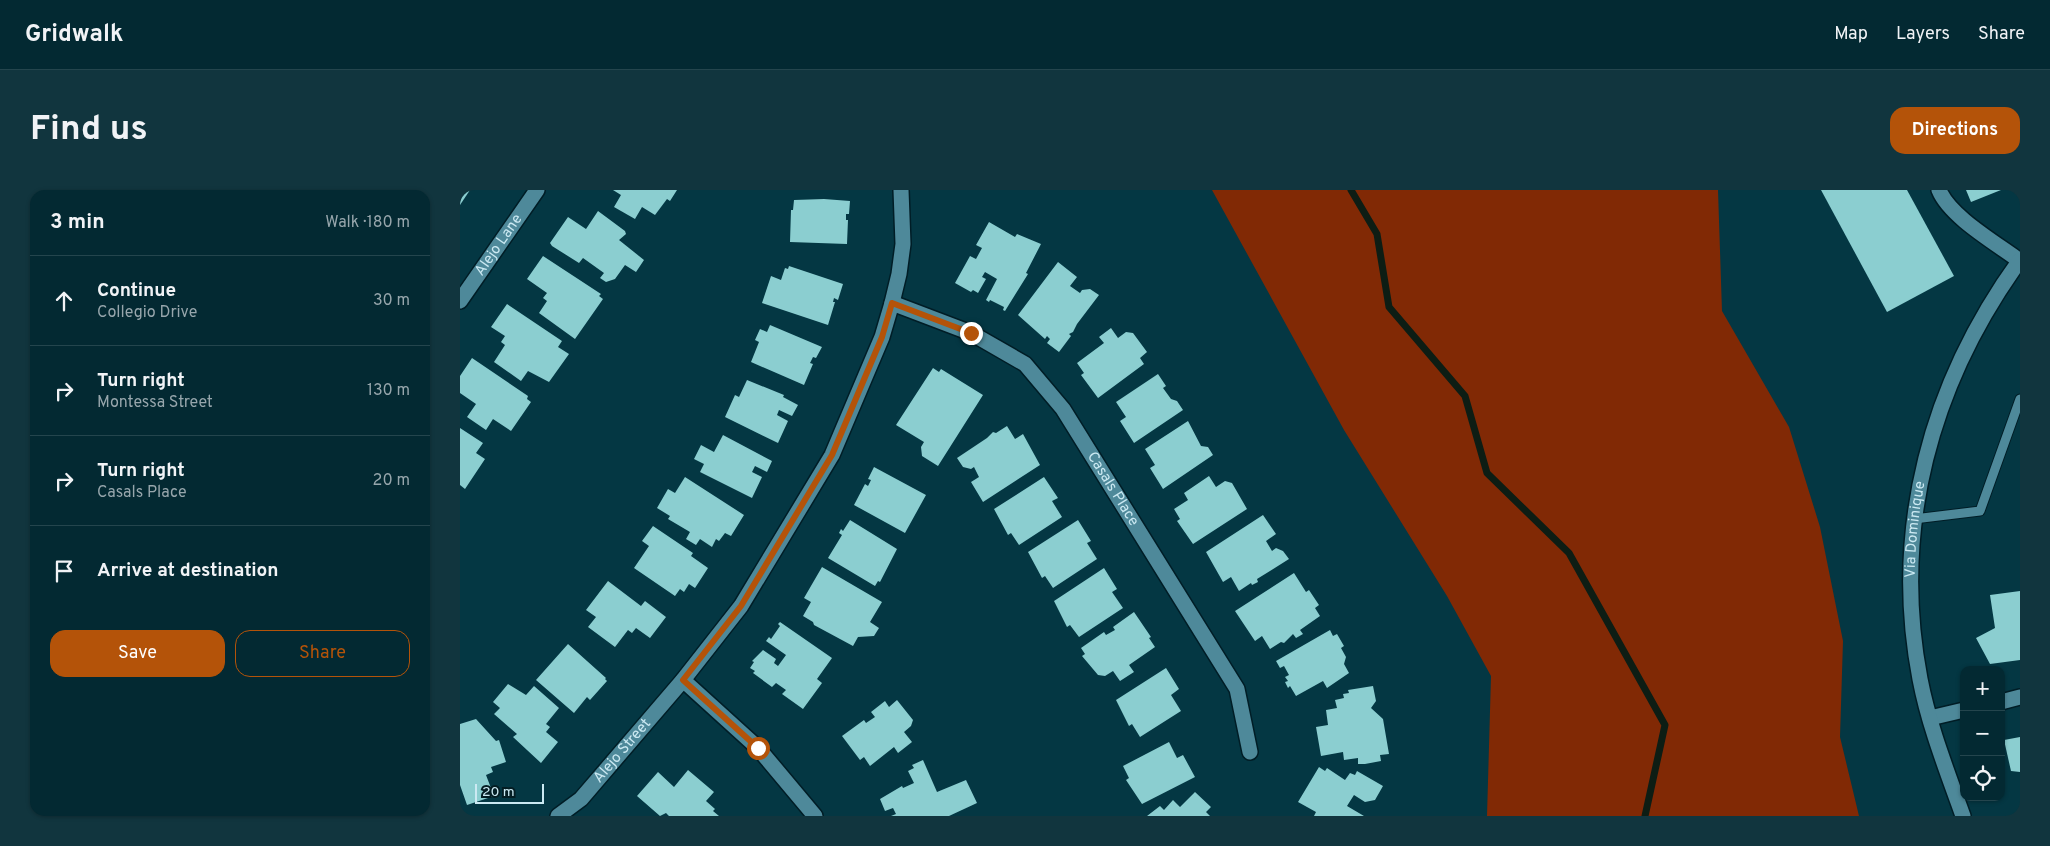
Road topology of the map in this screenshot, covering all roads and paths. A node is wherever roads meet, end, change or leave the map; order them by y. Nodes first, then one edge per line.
1 (537, 190) edge
2 (901, 190) edge
3 (1940, 190) edge
4 (2020, 261) edge
5 (460, 301) edge
6 (892, 303) junction
7 (2020, 399) edge
8 (1914, 519) junction
9 (683, 680) junction
10 (2020, 698) edge
11 (2005, 701) edge
12 (1960, 711) edge
13 (1930, 718) junction
14 (1250, 752) dead end
15 (558, 816) edge
16 (815, 816) edge
17 (1963, 816) edge

1 - 5 street, Alejo Lane
2 - 6 street, Alejo Street
3 - 4 street
4 - 8 street, Via Dominique
6 - 9 street, Alejo Street
6 - 14 street, Casals Place
7 - 8 lane
8 - 13 street, Via Dominique
9 - 15 street, Alejo Street
9 - 16 street
10 - 11 street
12 - 13 street
13 - 17 street, Via Dominique

